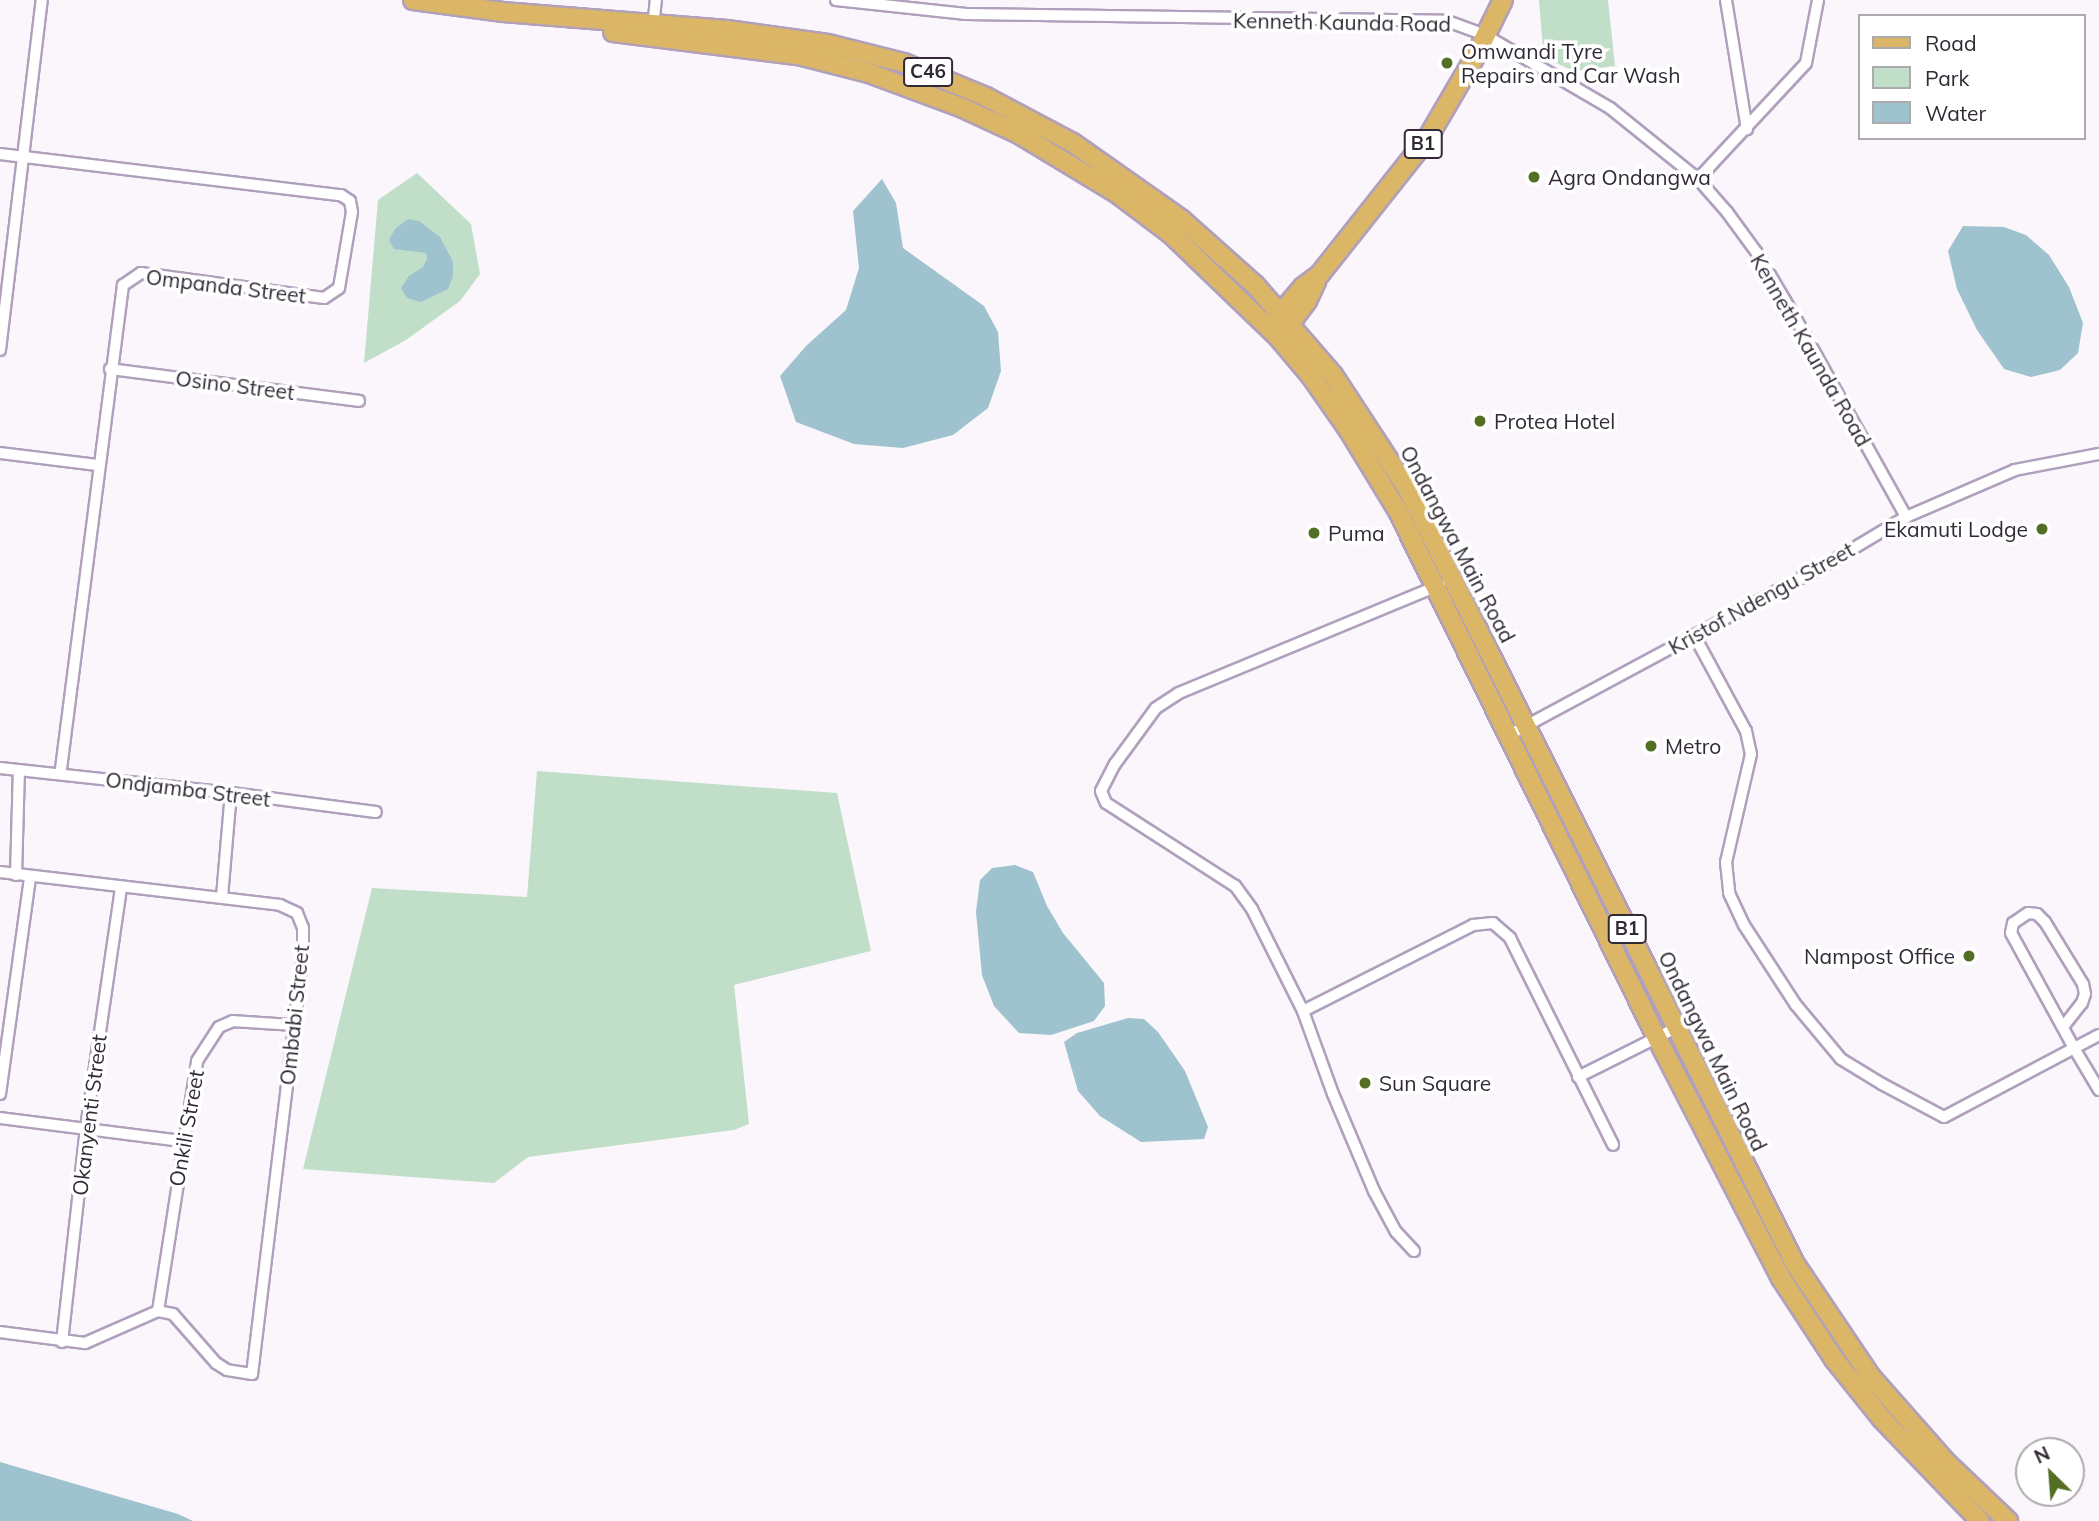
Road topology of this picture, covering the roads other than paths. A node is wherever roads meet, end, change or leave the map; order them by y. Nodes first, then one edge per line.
1 (42, 0) edge
2 (413, 0) edge
3 (656, 0) edge
4 (836, 0) edge
5 (1503, 0) edge
6 (1726, 0) edge
7 (1818, 0) edge
8 (432, 1) edge
9 (652, 30) junction
10 (1485, 35) junction
11 (1746, 129) junction
12 (0, 154) edge
13 (23, 156) junction
14 (1698, 179) junction
15 (1286, 318) junction
16 (1273, 332) junction
17 (0, 350) edge
18 (110, 369) junction
19 (359, 401) dead end
20 (0, 453) edge
21 (2099, 454) edge
22 (98, 465) junction
23 (1906, 516) junction
24 (1452, 579) junction
25 (1435, 587) junction
26 (1694, 635) junction
27 (1527, 726) junction
28 (1509, 735) junction
29 (0, 768) edge
30 (19, 770) junction
31 (60, 775) junction
32 (231, 793) junction
33 (376, 812) dead end
34 (0, 872) edge
35 (16, 874) junction
36 (30, 877) junction
37 (121, 888) junction
38 (222, 897) junction
39 (1303, 1010) junction
40 (5, 1012) edge
41 (294, 1025) junction
42 (2063, 1027) junction
43 (1676, 1028) junction
44 (2099, 1035) edge
45 (1657, 1038) junction
46 (2074, 1048) junction
47 (1578, 1077) junction
48 (2099, 1090) edge
49 (0, 1094) edge
50 (0, 1118) edge
51 (86, 1128) junction
52 (183, 1140) junction
53 (1613, 1145) dead end
54 (1414, 1251) dead end
55 (158, 1311) junction
56 (0, 1332) edge
57 (62, 1342) junction
58 (1980, 1521) edge
59 (2008, 1521) edge

1 - 13 street
2 - 8 main road, C46
3 - 9 street
4 - 10 street, Kenneth Kaunda Road
5 - 10 main road, B1
6 - 11 street
7 - 11 street
8 - 9 main road, C46
9 - 15 main road, C46
9 - 16 main road, C46
10 - 14 street, Kenneth Kaunda Road
10 - 15 main road, B1
11 - 14 street
12 - 13 street, Ompanda Street
13 - 17 street
13 - 18 street, Ompanda Street
14 - 23 street, Kenneth Kaunda Road
15 - 16 main road, B1
15 - 24 main road, Ondangwa Main Road / B1
16 - 25 main road, Ondangwa Main Road / B1
18 - 19 street, Osino Street
18 - 22 street, Ompanda Street
20 - 22 street
21 - 23 street, Kristof Ndengu Street
22 - 31 street, Ompanda Street
23 - 26 street, Kristof Ndengu Street
24 - 25 street
24 - 27 main road, Ondangwa Main Road / B1
25 - 28 main road, Ondangwa Main Road / B1
25 - 39 street
26 - 27 street, Kristof Ndengu Street
26 - 46 street
27 - 28 street, Kristof Ndengu Street
27 - 43 main road, Ondangwa Main Road / B1
28 - 45 main road, Ondangwa Main Road / B1
29 - 30 street, Ondjamba Street
30 - 31 street, Ondjamba Street
30 - 35 street
31 - 32 street, Ondjamba Street
32 - 33 street, Ondjamba Street
32 - 38 street
34 - 35 street, Ombabi Street
35 - 36 street, Ombabi Street
36 - 37 street, Ombabi Street
36 - 40 street
37 - 38 street, Ombabi Street
37 - 51 street, Okanyenti Street
38 - 41 street, Ombabi Street
39 - 47 street
39 - 54 street
40 - 49 street
41 - 52 street, Onkili Street
41 - 55 street, Ombabi Street
42 - 42 street
42 - 46 street
43 - 45 street
43 - 59 main road, Ondangwa Main Road / B1
44 - 46 street
45 - 47 street
45 - 58 main road, Ondangwa Main Road / B1
46 - 48 street
47 - 53 street
50 - 51 street
51 - 52 street
51 - 57 street, Okanyenti Street
52 - 55 street, Onkili Street
55 - 57 street
56 - 57 street

